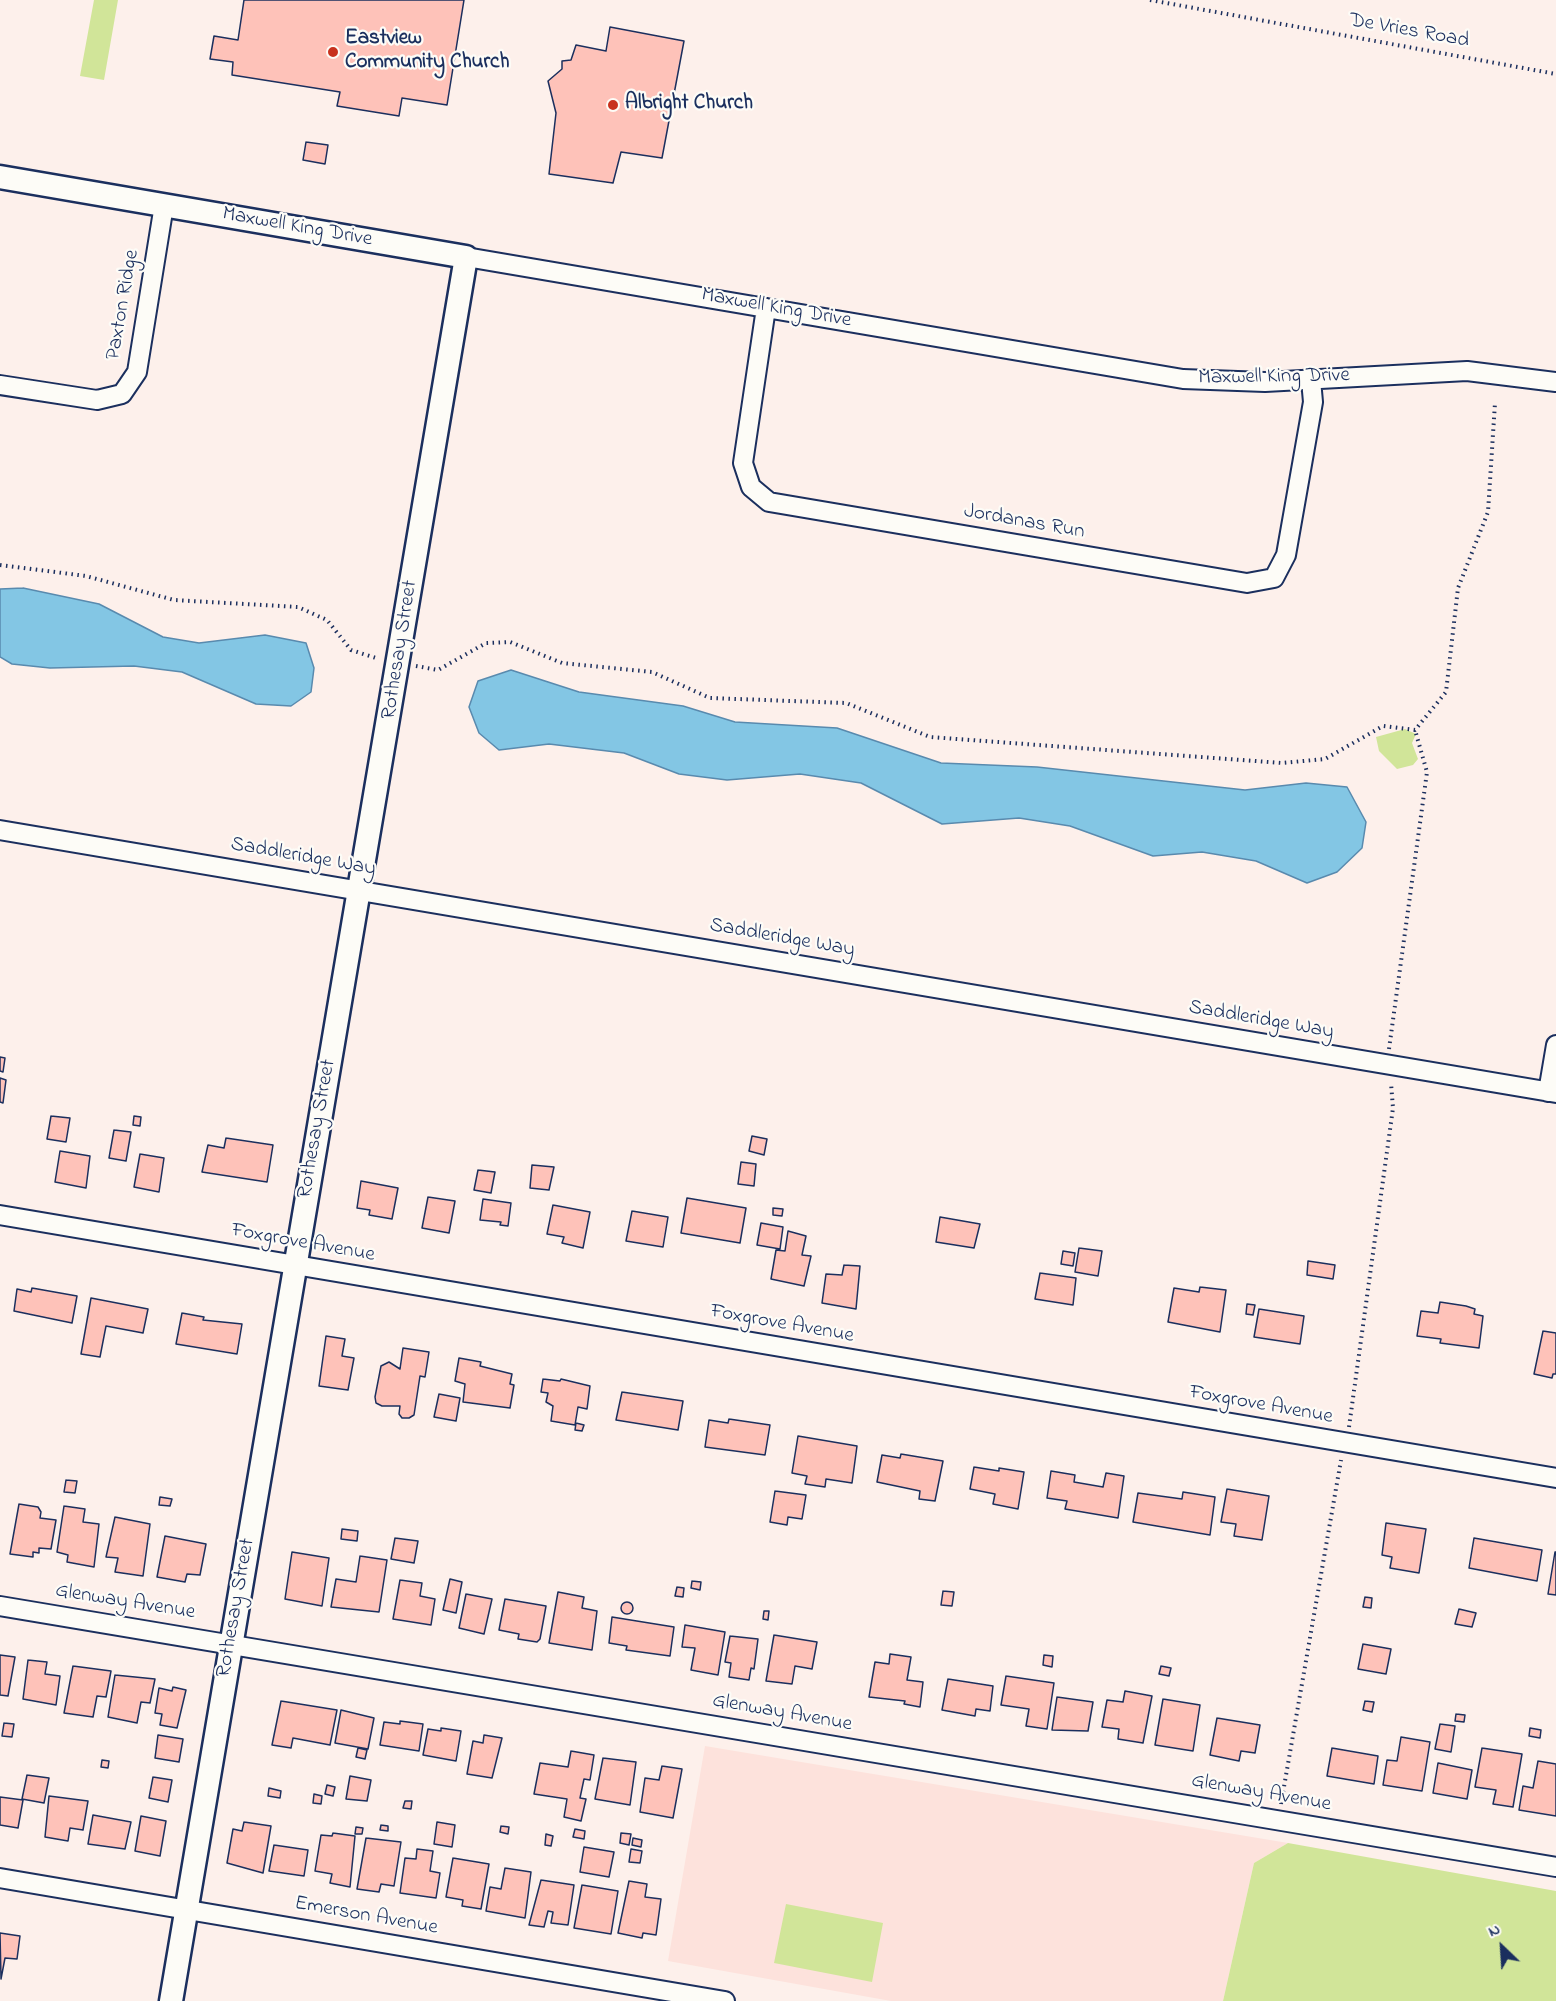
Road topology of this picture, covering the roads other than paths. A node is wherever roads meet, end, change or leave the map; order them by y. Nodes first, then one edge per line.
1 (0, 177) edge
2 (164, 205) junction
3 (466, 257) junction
4 (766, 308) junction
5 (1311, 380) junction
6 (1556, 382) edge
7 (0, 385) edge
8 (0, 830) edge
9 (360, 891) junction
10 (1556, 1045) edge
11 (1552, 1093) edge
12 (0, 1215) edge
13 (294, 1265) junction
14 (1556, 1479) edge
15 (0, 1606) edge
16 (231, 1644) junction
17 (1556, 1867) edge
18 (0, 1878) edge
19 (186, 1909) junction
20 (171, 2001) edge
21 (725, 2001) edge

1 - 2 street, Maxwell King Drive
2 - 3 street, Maxwell King Drive
2 - 7 street, Paxton Ridge
3 - 4 street, Maxwell King Drive
3 - 9 street, Rothesay Street
4 - 5 street, Maxwell King Drive
4 - 5 street, Jordanas Run
5 - 6 street, Maxwell King Drive
8 - 9 street, Saddleridge Way
9 - 11 street, Saddleridge Way
9 - 13 street, Rothesay Street
10 - 11 street
12 - 13 street, Foxgrove Avenue
13 - 14 street, Foxgrove Avenue
13 - 16 street, Rothesay Street
15 - 16 street, Glenway Avenue
16 - 17 street, Glenway Avenue
16 - 19 street, Rothesay Street
18 - 19 street, Emerson Avenue
19 - 20 street, Rothesay Street
19 - 21 street, Emerson Avenue

